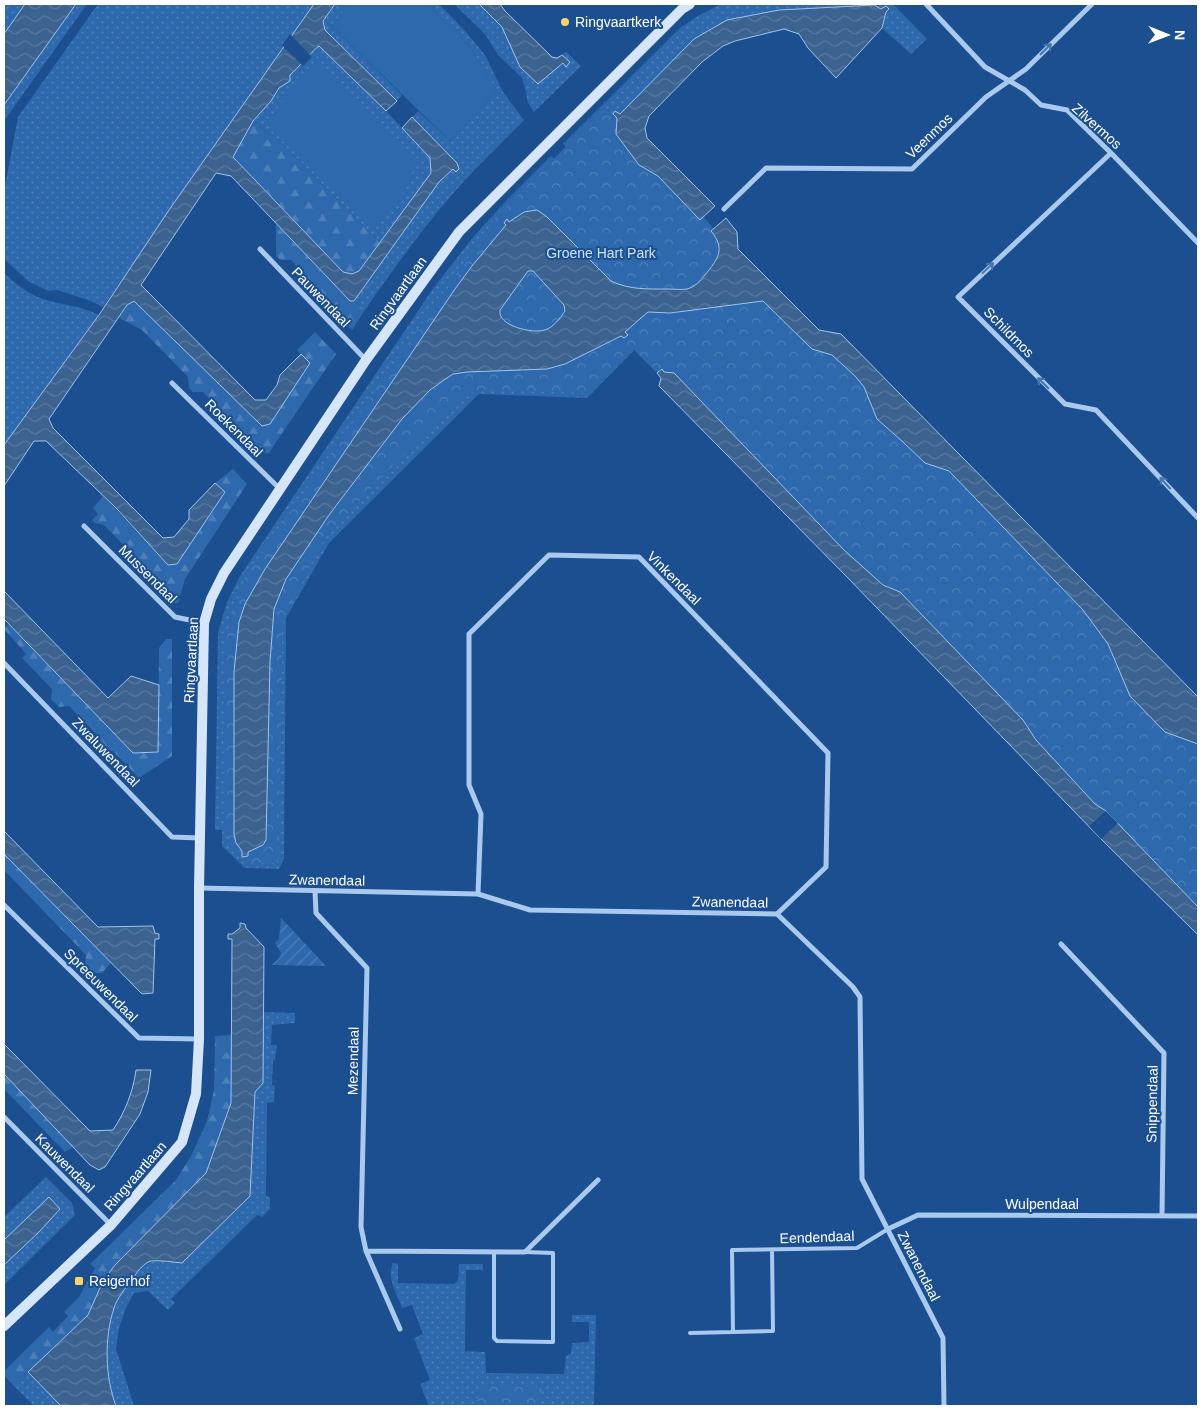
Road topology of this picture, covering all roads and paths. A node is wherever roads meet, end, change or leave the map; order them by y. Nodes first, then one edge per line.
1 (690, 4) edge
2 (926, 4) edge
3 (1092, 4) edge
4 (1010, 81) junction
5 (1111, 153) junction
6 (724, 208) dead end
7 (1198, 243) edge
8 (260, 249) dead end
9 (366, 360) junction
10 (172, 383) dead end
11 (280, 489) junction
12 (1198, 518) edge
13 (84, 526) dead end
14 (204, 622) junction
15 (4, 663) edge
16 (200, 838) junction
17 (199, 888) junction
18 (315, 890) junction
19 (478, 894) junction
20 (4, 905) edge
21 (776, 914) junction
22 (1061, 944) dead end
23 (199, 1040) junction
24 (4, 1117) edge
25 (598, 1180) dead end
26 (1162, 1216) junction
27 (1198, 1216) edge
28 (111, 1225) junction
29 (888, 1229) junction
30 (366, 1250) junction
31 (772, 1250) junction
32 (494, 1252) junction
33 (525, 1252) junction
34 (4, 1326) edge
35 (400, 1329) dead end
36 (733, 1332) junction
37 (690, 1333) dead end
38 (944, 1406) edge

1 - 9 street, Ringvaartlaan
2 - 4 street, Zilvermos
4 -> 3 street, Veenmos
4 - 5 street, Zilvermos
4 - 6 street, Veenmos
5 - 7 street, Zilvermos
12 -> 5 street, Schildmos
8 - 9 street, Pauwendaal
9 - 11 street, Ringvaartlaan
10 - 11 street, Roekendaal
11 - 14 street, Ringvaartlaan
13 - 14 street, Mussendaal
14 - 16 street, Ringvaartlaan
15 - 16 street, Zwaluwendaal
16 - 17 street, Ringvaartlaan
17 - 18 street, Zwanendaal
17 - 23 street, Ringvaartlaan
18 - 19 street, Zwanendaal
18 - 30 street, Mezendaal
19 - 21 street, Zwanendaal
19 - 21 street, Vinkendaal
20 - 23 street, Spreeuwendaal
21 - 29 street, Zwanendaal
22 - 26 street, Snippendaal
23 - 28 street, Ringvaartlaan
24 - 28 street, Kauwendaal
25 - 33 street
26 - 27 street, Wulpendaal
26 - 29 street, Wulpendaal
28 - 34 street, Ringvaartlaan
29 - 31 lane, Eendendaal
29 - 38 street, Zwanendaal
30 - 32 street
30 - 35 street, Mezendaal
31 - 36 lane, Eendendaal
31 - 36 lane, Eendendaal
32 - 33 street
32 - 33 lane
36 - 37 lane, Eendendaal

